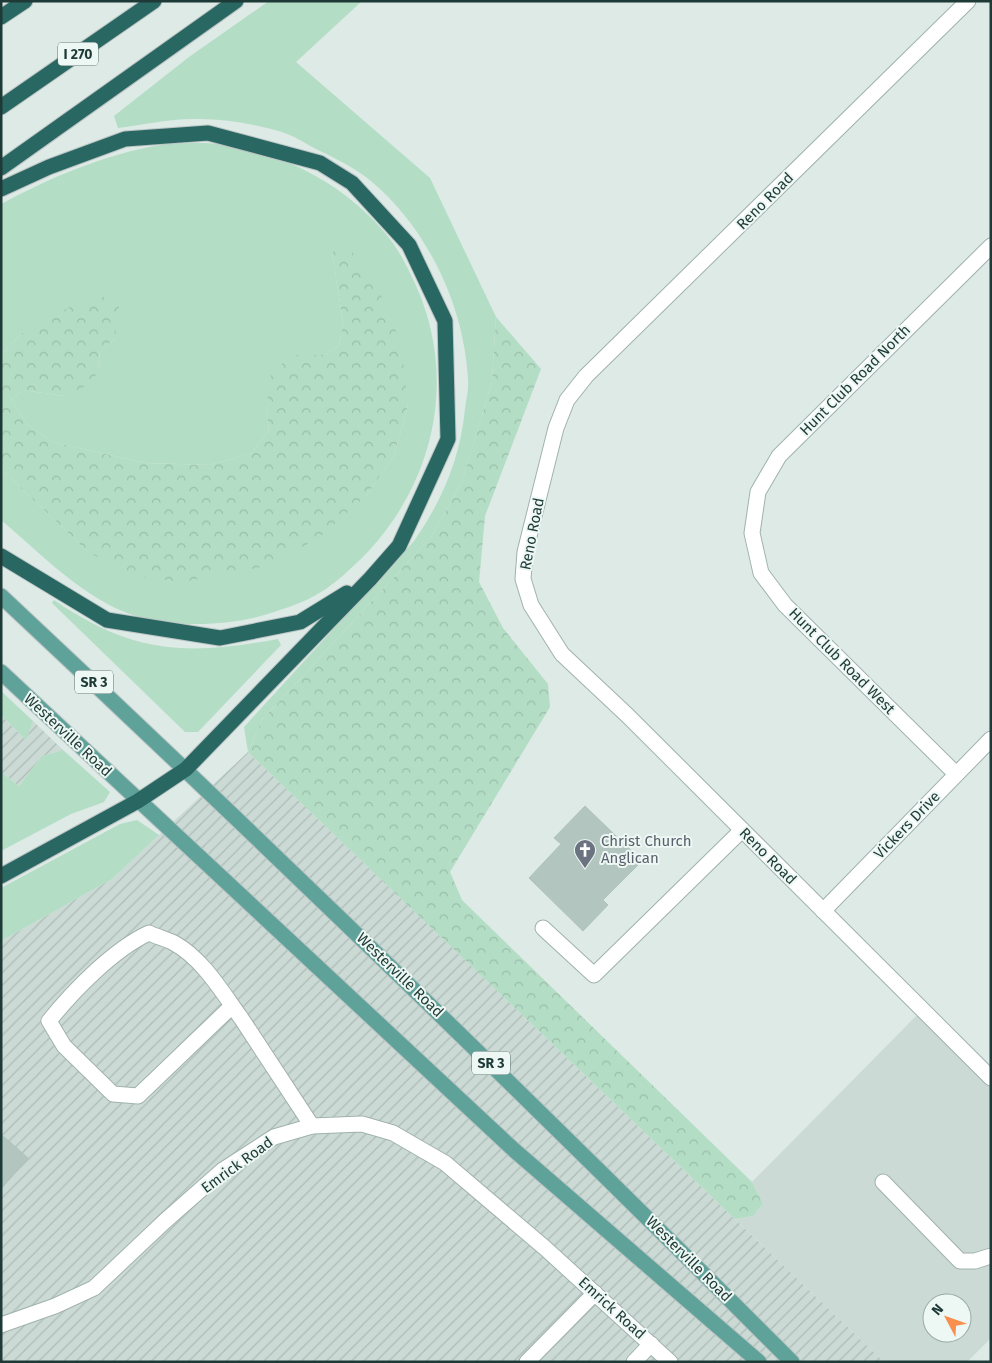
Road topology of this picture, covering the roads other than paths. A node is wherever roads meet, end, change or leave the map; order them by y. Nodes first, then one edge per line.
1 (25, 1) edge
2 (154, 1) edge
3 (236, 1) edge
4 (968, 1) edge
5 (1, 17) edge
6 (1, 107) edge
7 (1, 168) edge
8 (1, 189) edge
9 (991, 246) edge
10 (752, 533) joint
11 (1, 556) edge
12 (370, 579) junction
13 (1, 596) edge
14 (1, 672) edge
15 (991, 739) edge
16 (186, 769) junction
17 (956, 774) junction
18 (138, 802) junction
19 (742, 830) junction
20 (1, 876) edge
21 (823, 912) junction
22 (543, 928) dead end
23 (232, 1006) junction
24 (991, 1078) edge
25 (312, 1126) junction
26 (883, 1182) dead end
27 (991, 1256) edge
28 (595, 1293) junction
29 (1, 1324) edge
30 (651, 1344) junction
31 (527, 1362) edge
32 (634, 1362) edge
33 (670, 1362) edge
34 (759, 1362) edge
35 (792, 1362) edge

1 - 5 highway
2 - 6 highway, I 270
3 - 7 highway
4 - 19 street, Reno Road
8 - 12 highway
9 - 10 street, Hunt Club Road North
10 - 17 street, Hunt Club Road West
11 - 12 highway
12 - 16 highway
13 - 16 main road, Westerville Road / SR 3
14 - 18 main road, Westerville Road
15 - 17 street, Vickers Drive
16 - 18 highway
16 - 35 main road, Westerville Road / SR 3
17 - 21 street, Vickers Drive
18 - 20 highway
18 - 34 main road, Westerville Road
19 - 21 street, Reno Road
19 - 22 street
21 - 24 street, Reno Road
23 - 23 street
23 - 25 street
25 - 28 street, Emrick Road
25 - 29 street, Emrick Road
26 - 27 street
28 - 30 street, Emrick Road
28 - 31 street
30 - 32 street
30 - 33 street, Emrick Road

